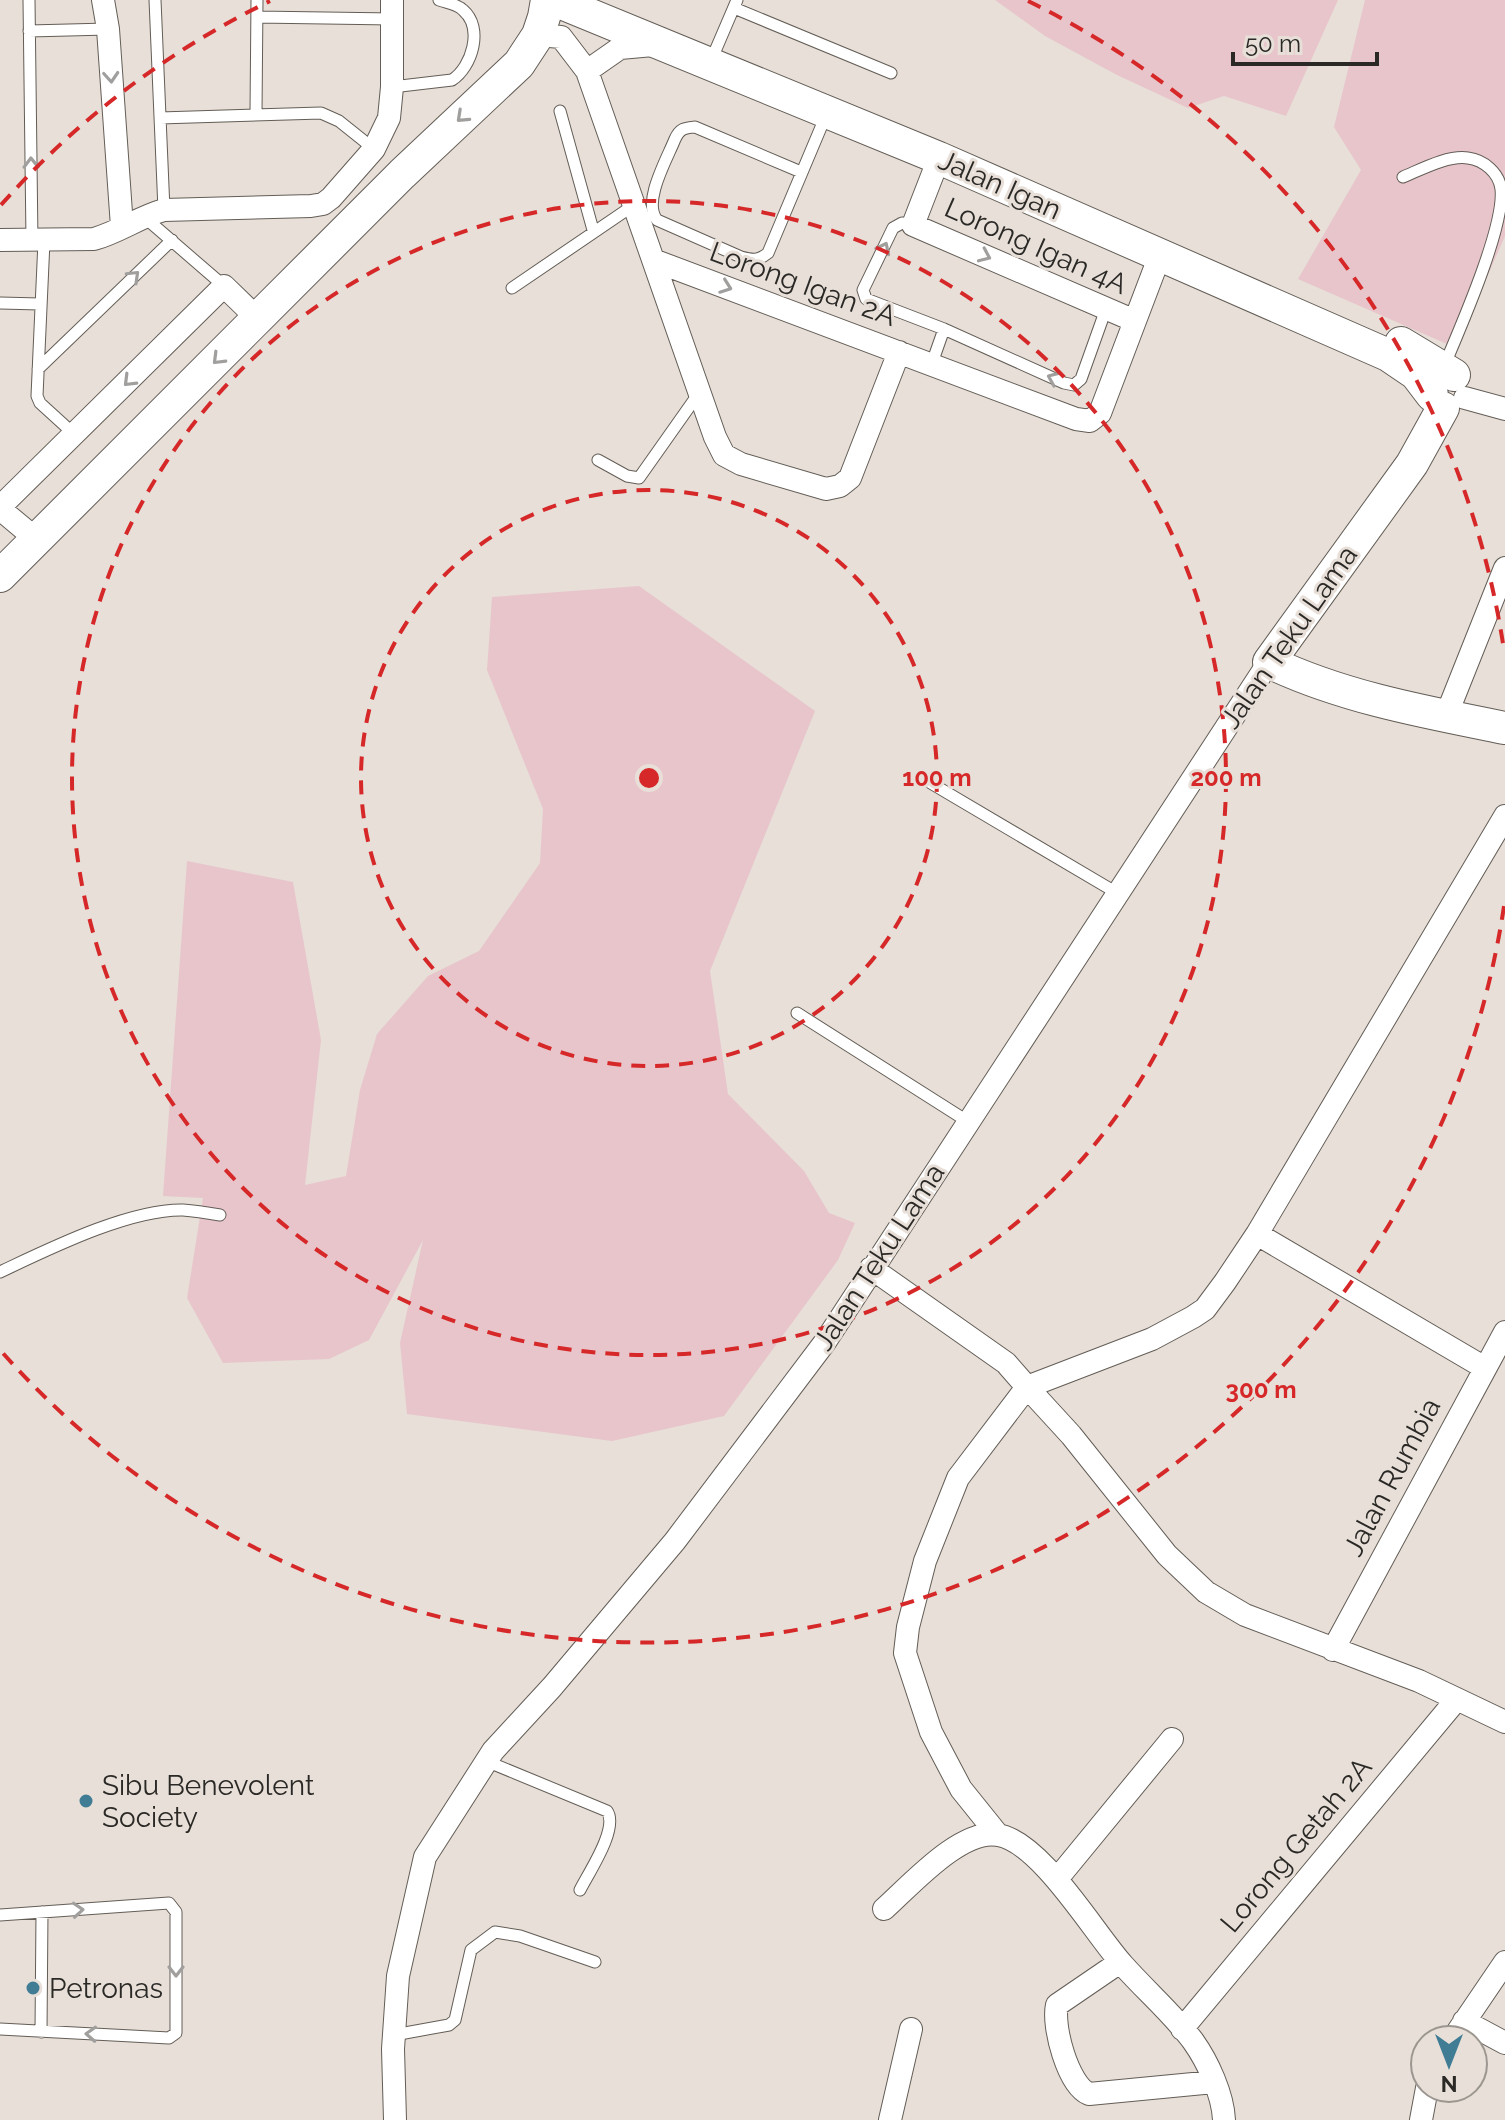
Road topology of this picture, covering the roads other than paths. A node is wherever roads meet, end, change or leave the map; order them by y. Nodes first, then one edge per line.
1 (29, 0) edge
2 (103, 0) edge
3 (155, 0) edge
4 (257, 0) edge
5 (439, 0) edge
6 (550, 0) edge
7 (614, 4) edge
8 (736, 4) edge
9 (392, 10) edge
10 (257, 17) junction
11 (108, 29) junction
12 (29, 31) junction
13 (538, 35) junction
14 (665, 45) junction
15 (716, 49) junction
16 (587, 71) junction
17 (891, 73) dead end
18 (392, 87) junction
19 (560, 111) dead end
20 (827, 112) junction
21 (256, 113) junction
22 (160, 118) junction
23 (374, 149) junction
24 (939, 158) junction
25 (801, 172) junction
26 (402, 174) junction
27 (1403, 177) dead end
28 (634, 205) junction
29 (154, 213) junction
30 (913, 225) junction
31 (122, 227) junction
32 (593, 230) junction
33 (0, 240) edge
34 (172, 240) junction
35 (38, 241) junction
36 (1160, 255) junction
37 (653, 260) junction
38 (224, 286) junction
39 (512, 288) dead end
40 (0, 303) edge
41 (40, 304) junction
42 (1106, 309) junction
43 (258, 319) junction
44 (1135, 321) junction
45 (944, 329) junction
46 (899, 352) junction
47 (932, 363) junction
48 (38, 369) junction
49 (1447, 389) junction
50 (700, 393) junction
51 (1505, 409) edge
52 (74, 434) junction
53 (598, 460) dead end
54 (0, 508) edge
55 (36, 539) junction
56 (1505, 568) edge
57 (0, 576) edge
58 (1269, 662) junction
59 (1446, 716) junction
60 (1505, 728) edge
61 (929, 782) dead end
62 (1505, 816) edge
63 (1117, 893) junction
64 (797, 1013) dead end
65 (967, 1121) junction
66 (220, 1215) dead end
67 (1257, 1234) junction
68 (871, 1268) junction
69 (0, 1272) edge
70 (1505, 1332) edge
71 (1485, 1368) junction
72 (1027, 1387) junction
73 (1333, 1650) junction
74 (1457, 1699) junction
75 (1505, 1722) edge
76 (1172, 1739) dead end
77 (486, 1761) junction
78 (998, 1835) junction
79 (1057, 1879) junction
80 (580, 1890) dead end
81 (884, 1909) dead end
82 (42, 1912) junction
83 (0, 1915) edge
84 (595, 1962) dead end
85 (1120, 1962) junction
86 (1505, 1962) edge
87 (1463, 2024) edge
88 (0, 2029) edge
89 (911, 2029) dead end
90 (1182, 2029) junction
91 (41, 2032) junction
92 (394, 2035) junction
93 (1214, 2082) junction
94 (395, 2120) edge
95 (890, 2120) edge
96 (1224, 2120) edge

1 - 12 lane
2 - 11 street
3 - 22 lane
4 - 10 lane
5 - 18 lane
6 - 13 street
6 - 14 street, Jalan Igan
6 - 16 street
7 - 15 street, Jalan Igan
8 - 15 lane
8 - 17 lane
9 - 10 lane
9 - 18 street
10 - 21 lane
11 - 12 lane
11 -> 31 street
35 -> 12 lane
13 - 16 street
13 -> 26 street
14 - 16 street
14 - 20 street, Jalan Igan
15 - 49 street, Jalan Igan
16 - 28 street
18 - 23 street
19 - 32 lane
20 - 24 street, Jalan Igan
20 - 25 lane
21 - 22 lane
21 - 23 lane
22 - 29 lane
23 - 26 street
23 - 29 street
24 - 30 street
24 - 36 street, Jalan Igan
25 - 25 lane
26 - 43 street
27 - 49 lane
28 - 32 lane
28 - 37 street
29 - 31 street
29 - 34 lane
30 -> 42 street, Lorong Igan 4A
45 -> 30 lane
31 - 35 street
32 - 39 lane
33 - 35 street
34 - 38 lane
48 -> 34 lane
35 - 41 lane
36 - 44 street
36 - 49 street, Jalan Igan
37 -> 46 street, Lorong Igan 2A
37 - 50 street
38 - 43 street
38 -> 52 street
40 - 41 lane
41 - 48 lane
42 - 44 street, Lorong Igan 4A
42 -> 45 lane
43 -> 55 street
44 - 47 street, Lorong Igan 2A
45 - 47 lane
46 - 47 street, Lorong Igan 2A
46 - 50 street
48 - 52 lane
49 - 51 street
49 - 58 street, Jalan Teku Lama
50 - 53 lane
52 - 54 street
54 - 55 street
55 - 57 street
56 - 59 street
58 - 59 street
58 - 63 street, Jalan Teku Lama
59 - 60 street
61 - 63 lane
62 - 67 street
63 - 65 street, Jalan Teku Lama
64 - 65 lane
65 - 68 street, Jalan Teku Lama
66 - 69 lane
67 - 71 street
67 - 72 street
68 - 72 street
68 - 77 street, Jalan Teku Lama
70 - 71 street, Jalan Rumbia
71 - 73 street, Jalan Rumbia
72 - 73 street
72 - 78 street
73 - 74 street
74 - 75 street
74 - 90 street, Lorong Getah 2A
76 - 79 street
77 - 80 lane
77 - 92 street, Jalan Teku Lama
78 - 79 street
78 - 81 street
79 - 85 street
82 - 83 lane
82 - 91 lane
82 -> 91 lane
84 - 92 lane
85 - 90 street
85 - 93 street
86 - 87 street
88 - 91 lane
89 - 95 street
90 - 93 street
92 - 94 street, Jalan Teku Lama
93 - 96 street

